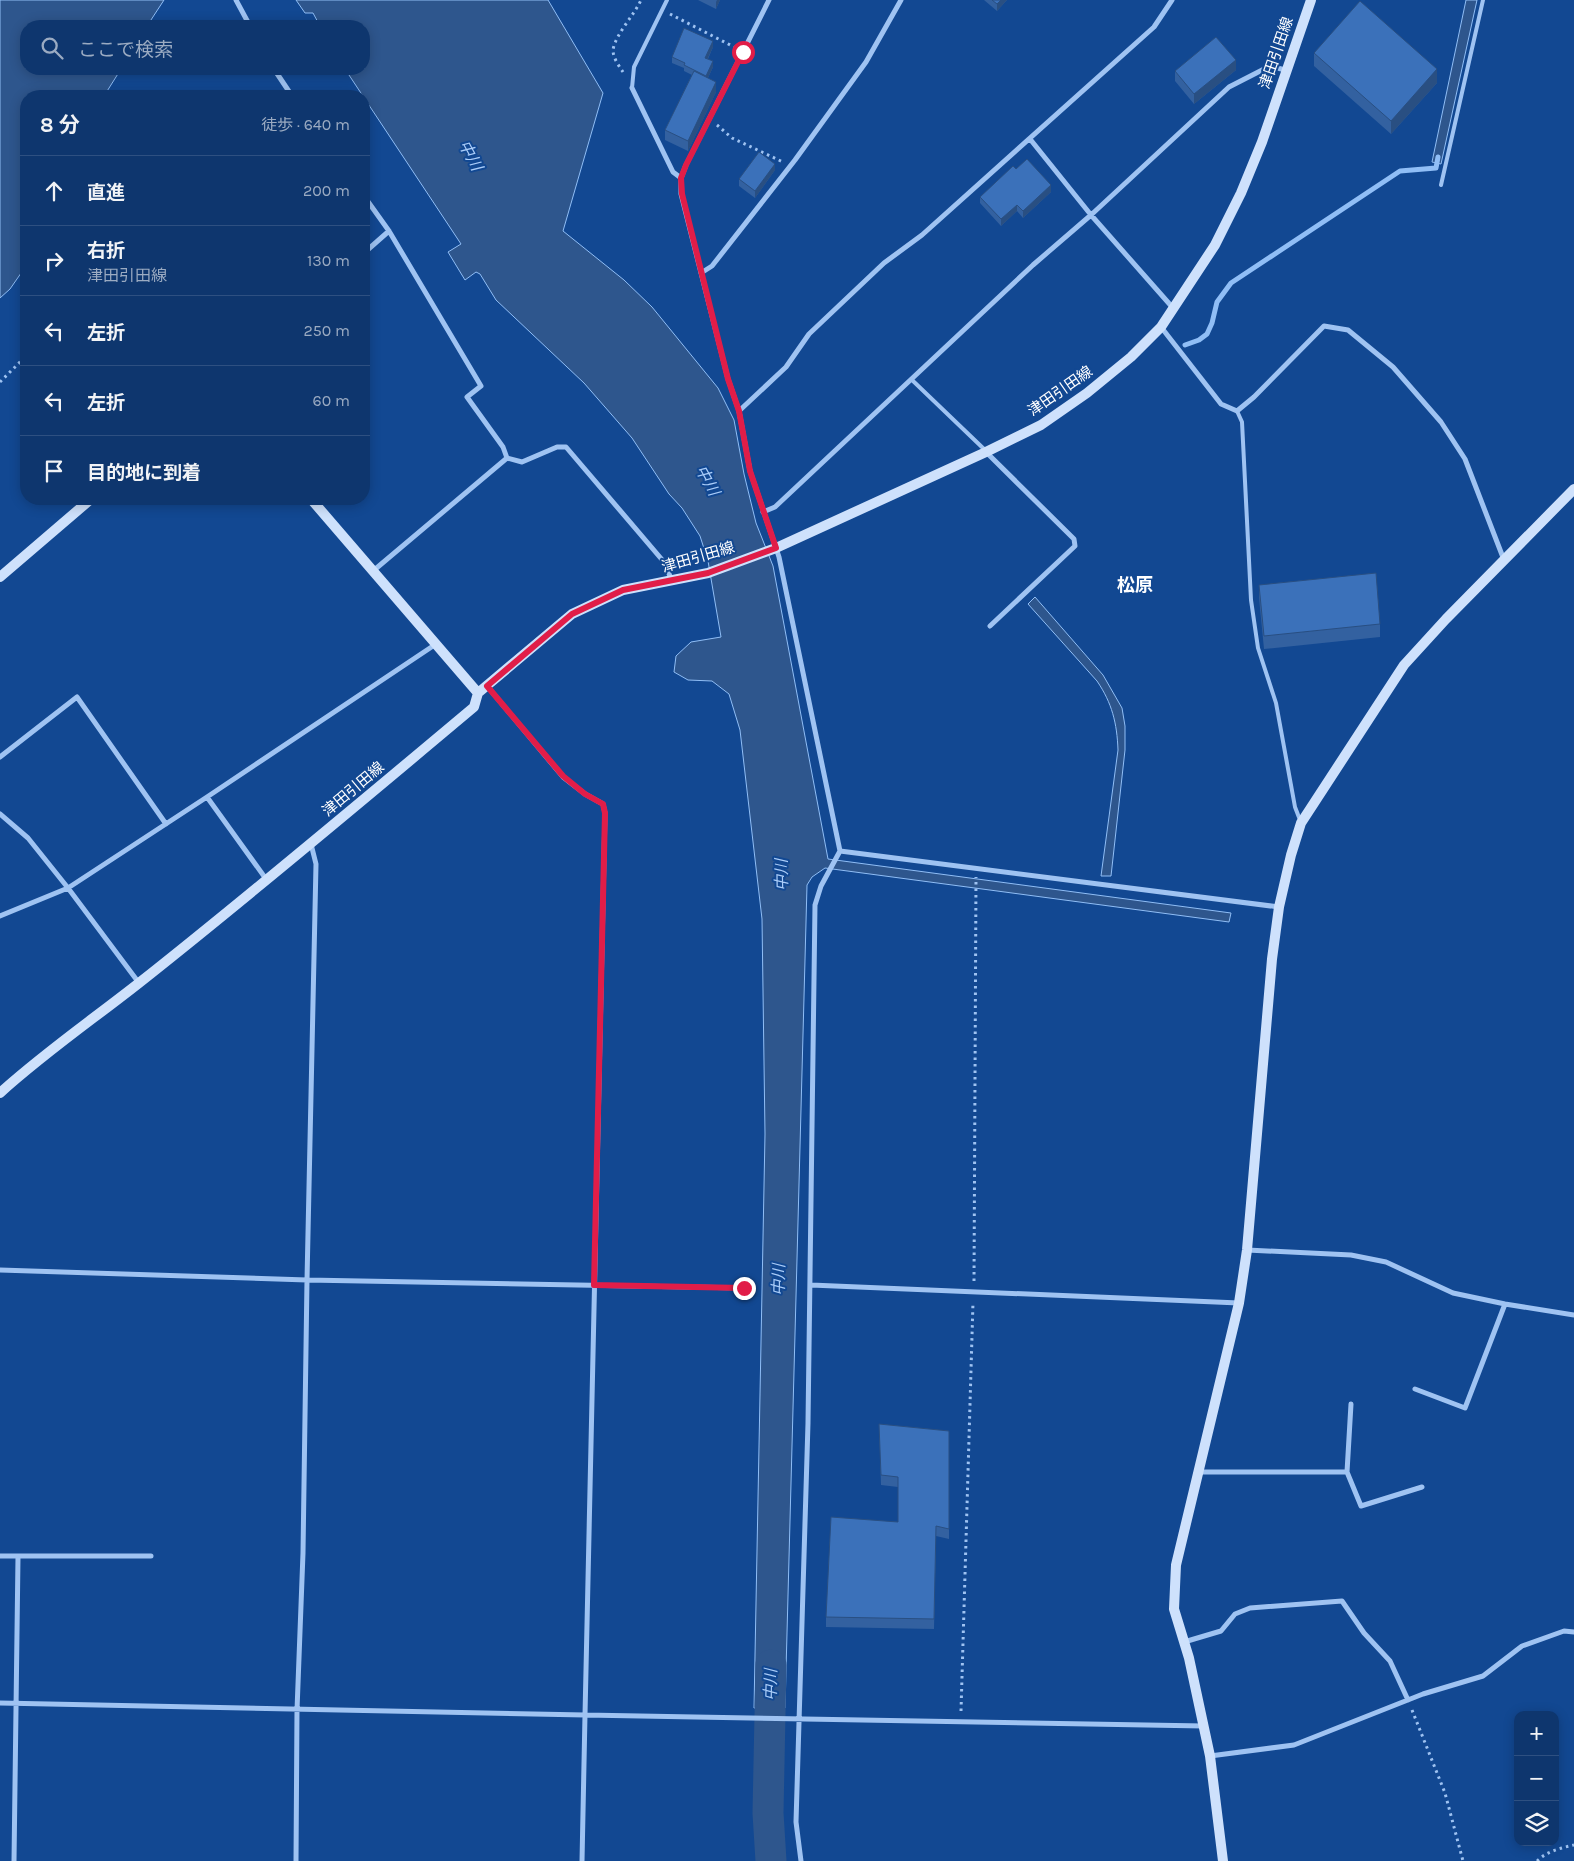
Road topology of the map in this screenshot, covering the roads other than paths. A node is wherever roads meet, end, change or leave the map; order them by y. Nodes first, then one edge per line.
1 (236, 0) edge
2 (667, 0) edge
3 (768, 0) edge
4 (901, 0) edge
5 (1172, 0) edge
6 (1311, 0) edge
7 (1483, 0) edge
8 (247, 20) edge
9 (1285, 70) junction
10 (278, 75) edge
11 (632, 88) joint
12 (288, 90) edge
13 (1030, 138) junction
14 (681, 178) junction
15 (1441, 185) dead end
16 (370, 204) edge
17 (1091, 215) junction
18 (389, 231) junction
19 (370, 248) edge
20 (701, 273) junction
21 (1174, 308) junction
22 (1161, 327) junction
23 (912, 380) junction
24 (739, 411) junction
25 (1237, 411) junction
26 (986, 452) junction
27 (507, 458) junction
28 (1574, 489) edge
29 (83, 505) edge
30 (316, 505) edge
31 (763, 512) junction
32 (773, 549) junction
33 (1504, 560) junction
34 (373, 571) junction
35 (0, 577) edge
36 (672, 581) junction
37 (990, 626) dead end
38 (436, 644) junction
39 (487, 686) junction
40 (478, 693) junction
41 (0, 757) edge
42 (207, 797) junction
43 (0, 814) edge
44 (1301, 822) junction
45 (166, 824) junction
46 (311, 844) junction
47 (840, 851) junction
48 (266, 879) junction
49 (68, 888) junction
50 (1279, 906) junction
51 (0, 916) edge
52 (139, 983) junction
53 (0, 1093) edge
54 (1247, 1250) junction
55 (0, 1270) edge
56 (307, 1280) junction
57 (594, 1285) junction
58 (811, 1286) junction
59 (744, 1288) dead end
60 (1239, 1303) junction
61 (1505, 1304) junction
62 (1574, 1315) edge
63 (1415, 1389) dead end
64 (1351, 1404) dead end
65 (1198, 1472) junction
66 (1347, 1472) junction
67 (1422, 1488) dead end
68 (0, 1556) edge
69 (151, 1556) dead end
70 (18, 1558) junction
71 (1574, 1632) edge
72 (1184, 1642) junction
73 (1408, 1700) junction
74 (0, 1703) edge
75 (16, 1704) junction
76 (297, 1710) junction
77 (585, 1715) junction
78 (798, 1718) junction
79 (1204, 1726) junction
80 (1210, 1756) junction
81 (14, 1861) edge
82 (296, 1861) edge
83 (582, 1861) edge
84 (800, 1861) edge
85 (1223, 1861) edge

1 - 8 street
2 - 11 lane
3 - 14 street
4 - 20 street
5 - 13 street
6 - 9 street, 津田引田線
7 - 15 lane
9 - 17 street
9 - 21 street, 津田引田線
10 - 12 street
11 - 14 street
13 - 17 street
13 - 24 street
14 - 20 street
16 - 18 street
17 - 21 street
17 - 23 street
18 - 19 street
18 - 27 street
20 - 24 street
21 - 22 street, 津田引田線
22 - 25 street
22 - 26 street, 津田引田線
23 - 26 lane
23 - 31 street
24 - 31 street
25 - 33 street
25 - 44 lane
26 - 32 street, 津田引田線
26 - 37 street
27 - 34 street
27 - 36 street
28 - 33 street
29 - 35 street
30 - 34 street
31 - 32 street
32 - 36 street, 津田引田線
32 - 47 street
33 - 44 street
34 - 38 street
36 - 39 street, 津田引田線
38 - 40 street
38 - 42 street
39 - 40 street, 津田引田線
39 - 57 street
40 - 46 street, 津田引田線
41 - 45 street
42 - 45 street
42 - 48 street
43 - 49 street
44 - 50 street
45 - 49 street
46 - 48 street, 津田引田線
46 - 56 street
47 - 50 street
47 - 58 street
48 - 52 street, 津田引田線
49 - 51 street
49 - 52 street
50 - 54 street
52 - 53 street, 津田引田線
54 - 60 street
54 - 61 street
55 - 56 street
56 - 57 street
56 - 76 street
57 - 59 street
57 - 77 street
58 - 60 street
58 - 78 street
60 - 65 street
61 - 62 street
61 - 63 street
64 - 66 street
65 - 66 street
65 - 72 street
66 - 67 street
68 - 70 street
69 - 70 street
70 - 75 street
71 - 73 street
72 - 73 street
72 - 79 street
73 - 80 street
74 - 75 street
75 - 76 street
75 - 81 street
76 - 77 street
76 - 82 street
77 - 78 street
77 - 83 street
78 - 79 street
78 - 84 street
79 - 80 street
80 - 85 street

